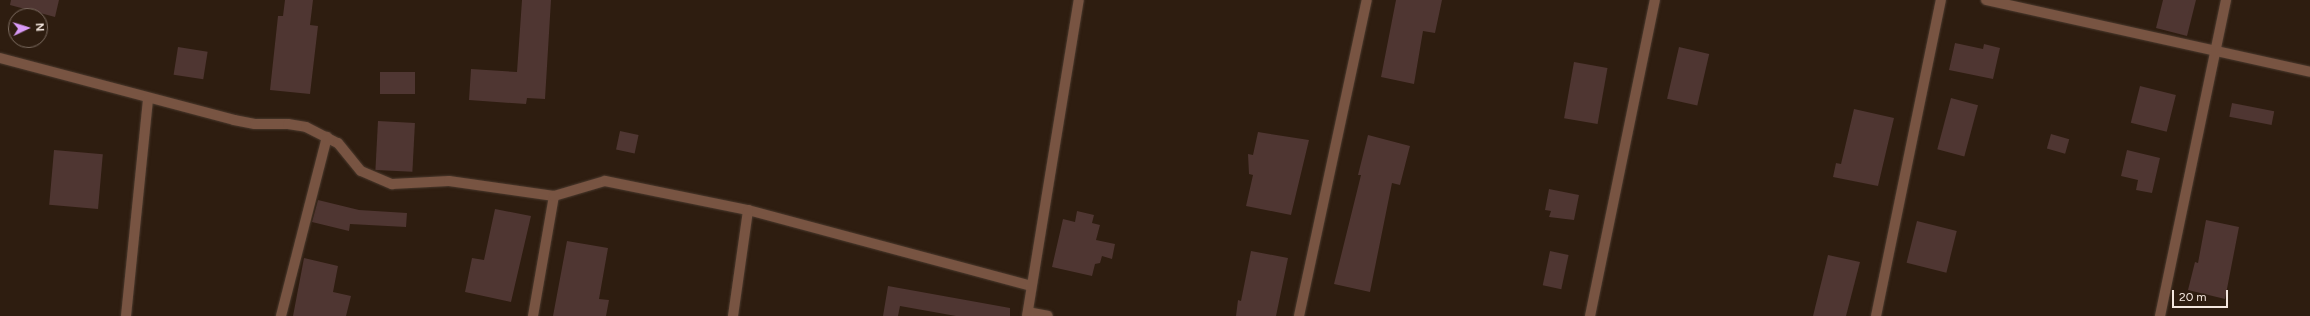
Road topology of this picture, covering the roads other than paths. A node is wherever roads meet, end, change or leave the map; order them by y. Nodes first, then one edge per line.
1 (1079, 0) edge
2 (1367, 0) edge
3 (1655, 0) edge
4 (1941, 0) edge
5 (1986, 0) edge
6 (2226, 0) edge
7 (2215, 49) junction
8 (0, 58) edge
9 (2310, 72) edge
10 (148, 98) junction
11 (327, 137) junction
12 (554, 196) junction
13 (748, 210) junction
14 (1031, 286) junction
15 (1027, 314) edge
16 (126, 316) edge
17 (282, 316) edge
18 (533, 316) edge
19 (734, 316) edge
20 (1048, 316) edge
21 (1299, 316) edge
22 (1590, 316) edge
23 (1876, 316) edge
24 (2160, 316) edge

1 - 14 street
2 - 21 street
3 - 22 street
4 - 23 street
5 - 7 street
6 - 7 street
7 - 9 street
7 - 24 street
8 - 10 street
10 - 11 street
10 - 16 street
11 - 12 street
11 - 17 street
12 - 13 street
12 - 18 street
13 - 14 street
13 - 19 street
14 - 15 street
15 - 20 street

